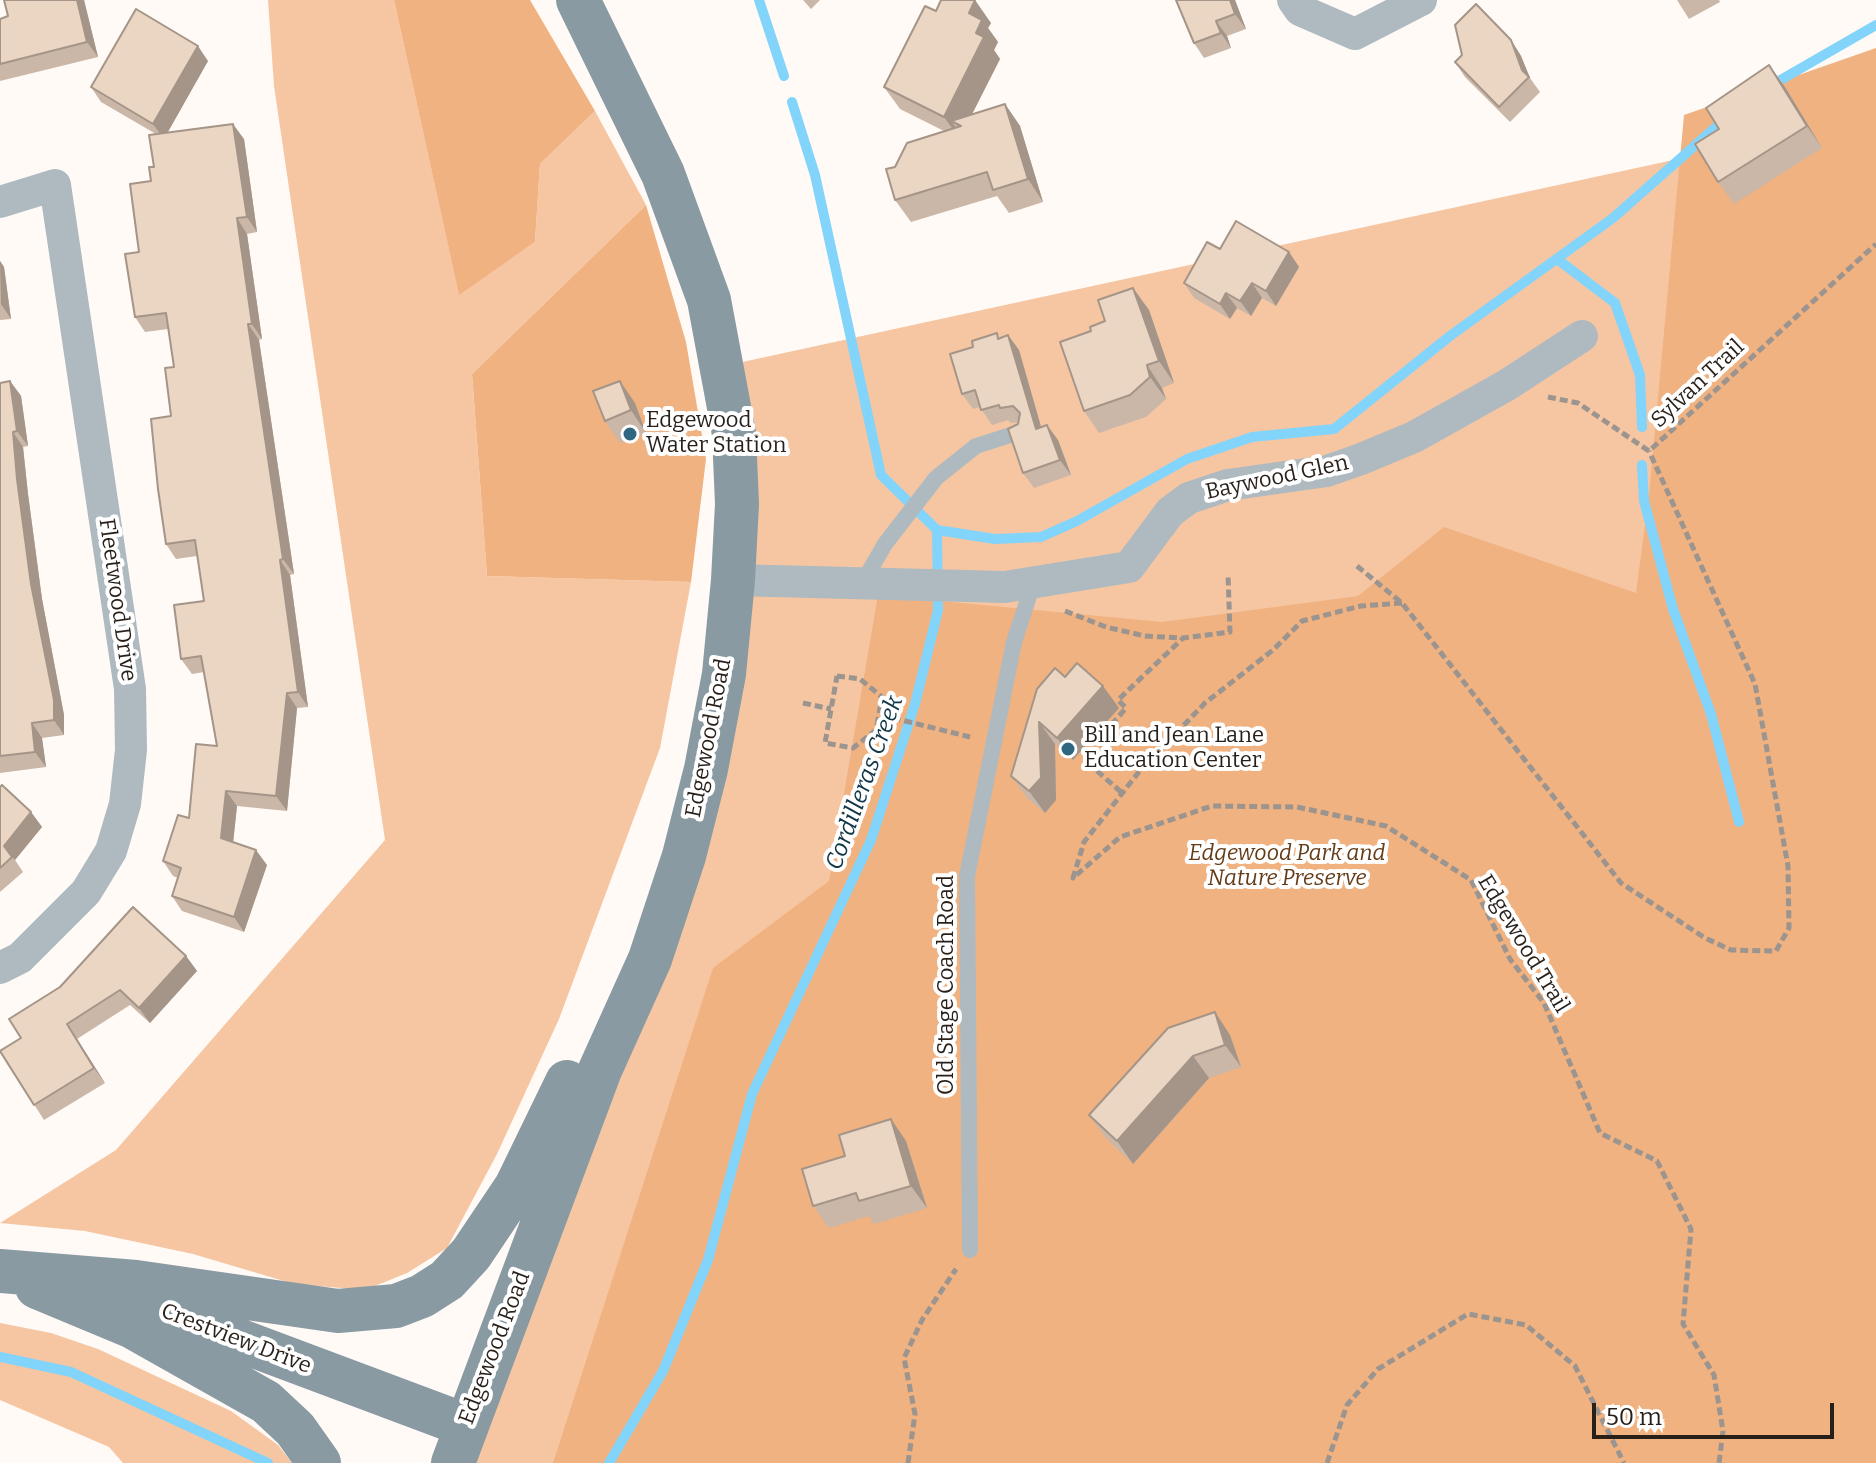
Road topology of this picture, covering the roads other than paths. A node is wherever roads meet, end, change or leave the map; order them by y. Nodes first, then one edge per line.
1 (578, 0) edge
2 (1293, 0) edge
3 (1421, 0) edge
4 (0, 202) edge
5 (1582, 336) dead end
6 (1020, 432) edge
7 (733, 580) junction
8 (871, 582) junction
9 (1022, 589) junction
10 (706, 769) junction
11 (0, 968) edge
12 (970, 1250) road end
13 (0, 1273) edge
14 (459, 1444) edge
15 (319, 1463) edge

1 - 7 main road, Edgewood Road
2 - 3 street
4 - 11 street, Fleetwood Drive
5 - 9 street, Baywood Glen
6 - 8 lane
7 - 8 street, Baywood Glen
7 - 10 main road, Edgewood Road
8 - 9 street, Baywood Glen
9 - 12 lane, Old Stage Coach Road
10 - 13 main road
10 - 14 main road, Edgewood Road
13 - 14 main road, Crestview Drive
13 - 15 main road

